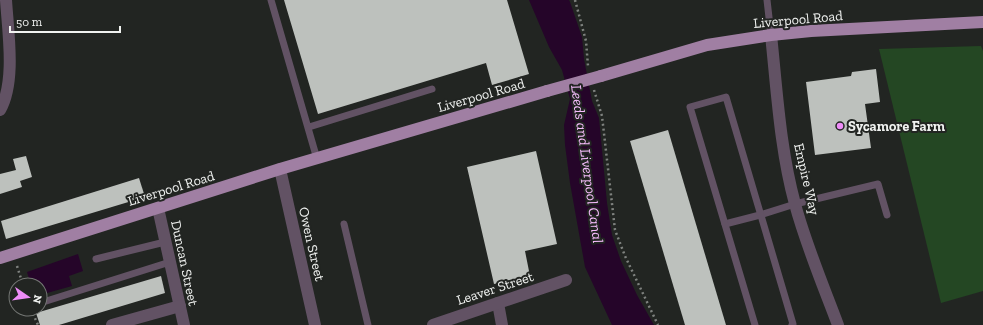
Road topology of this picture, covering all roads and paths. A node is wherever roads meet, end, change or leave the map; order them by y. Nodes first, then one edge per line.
1 (6, 0) edge
2 (271, 0) edge
3 (575, 0) edge
4 (767, 0) edge
5 (983, 22) edge
6 (771, 35) junction
7 (589, 68) dead end
8 (592, 85) dead end
9 (432, 89) dead end
10 (0, 110) edge
11 (309, 127) junction
12 (317, 158) junction
13 (280, 170) junction
14 (795, 204) junction
15 (158, 208) junction
16 (760, 215) junction
17 (887, 215) dead end
18 (344, 224) dead end
19 (725, 224) junction
20 (165, 242) junction
21 (13, 254) junction
22 (0, 258) edge
23 (96, 259) dead end
24 (170, 262) junction
25 (20, 277) edge
26 (566, 280) dead end
27 (48, 300) edge
28 (498, 303) junction
29 (180, 306) junction
30 (455, 321) edge
31 (112, 325) edge
32 (184, 325) edge
33 (315, 325) edge
34 (368, 325) edge
35 (433, 325) edge
36 (502, 325) edge
37 (658, 325) edge
38 (755, 325) edge
39 (792, 325) edge
40 (838, 325) edge

1 - 10 street
2 - 11 lane
3 - 7 path
4 - 6 lane
5 - 6 main road, Liverpool Road
6 - 12 main road, Liverpool Road, bridge
6 - 14 street, Empire Way
8 - 37 path
9 - 11 lane
11 - 12 lane
12 - 13 main road, Liverpool Road
13 - 15 main road, Liverpool Road
13 - 33 street, Owen Street
14 - 16 lane
14 - 17 lane
14 - 40 street, Empire Way
15 - 20 street, Duncan Street
15 - 21 main road, Liverpool Road
16 - 19 lane
16 - 19 lane
16 - 39 lane
18 - 34 lane
19 - 38 lane
20 - 23 lane
20 - 24 street, Duncan Street
21 - 22 main road, Liverpool Road
21 - 25 path
24 - 27 lane
24 - 29 street, Duncan Street
26 - 28 street, Leaver Street
28 - 30 street, Leaver Street
28 - 36 street
29 - 31 street
29 - 32 street, Duncan Street
30 - 35 street, Leaver Street

